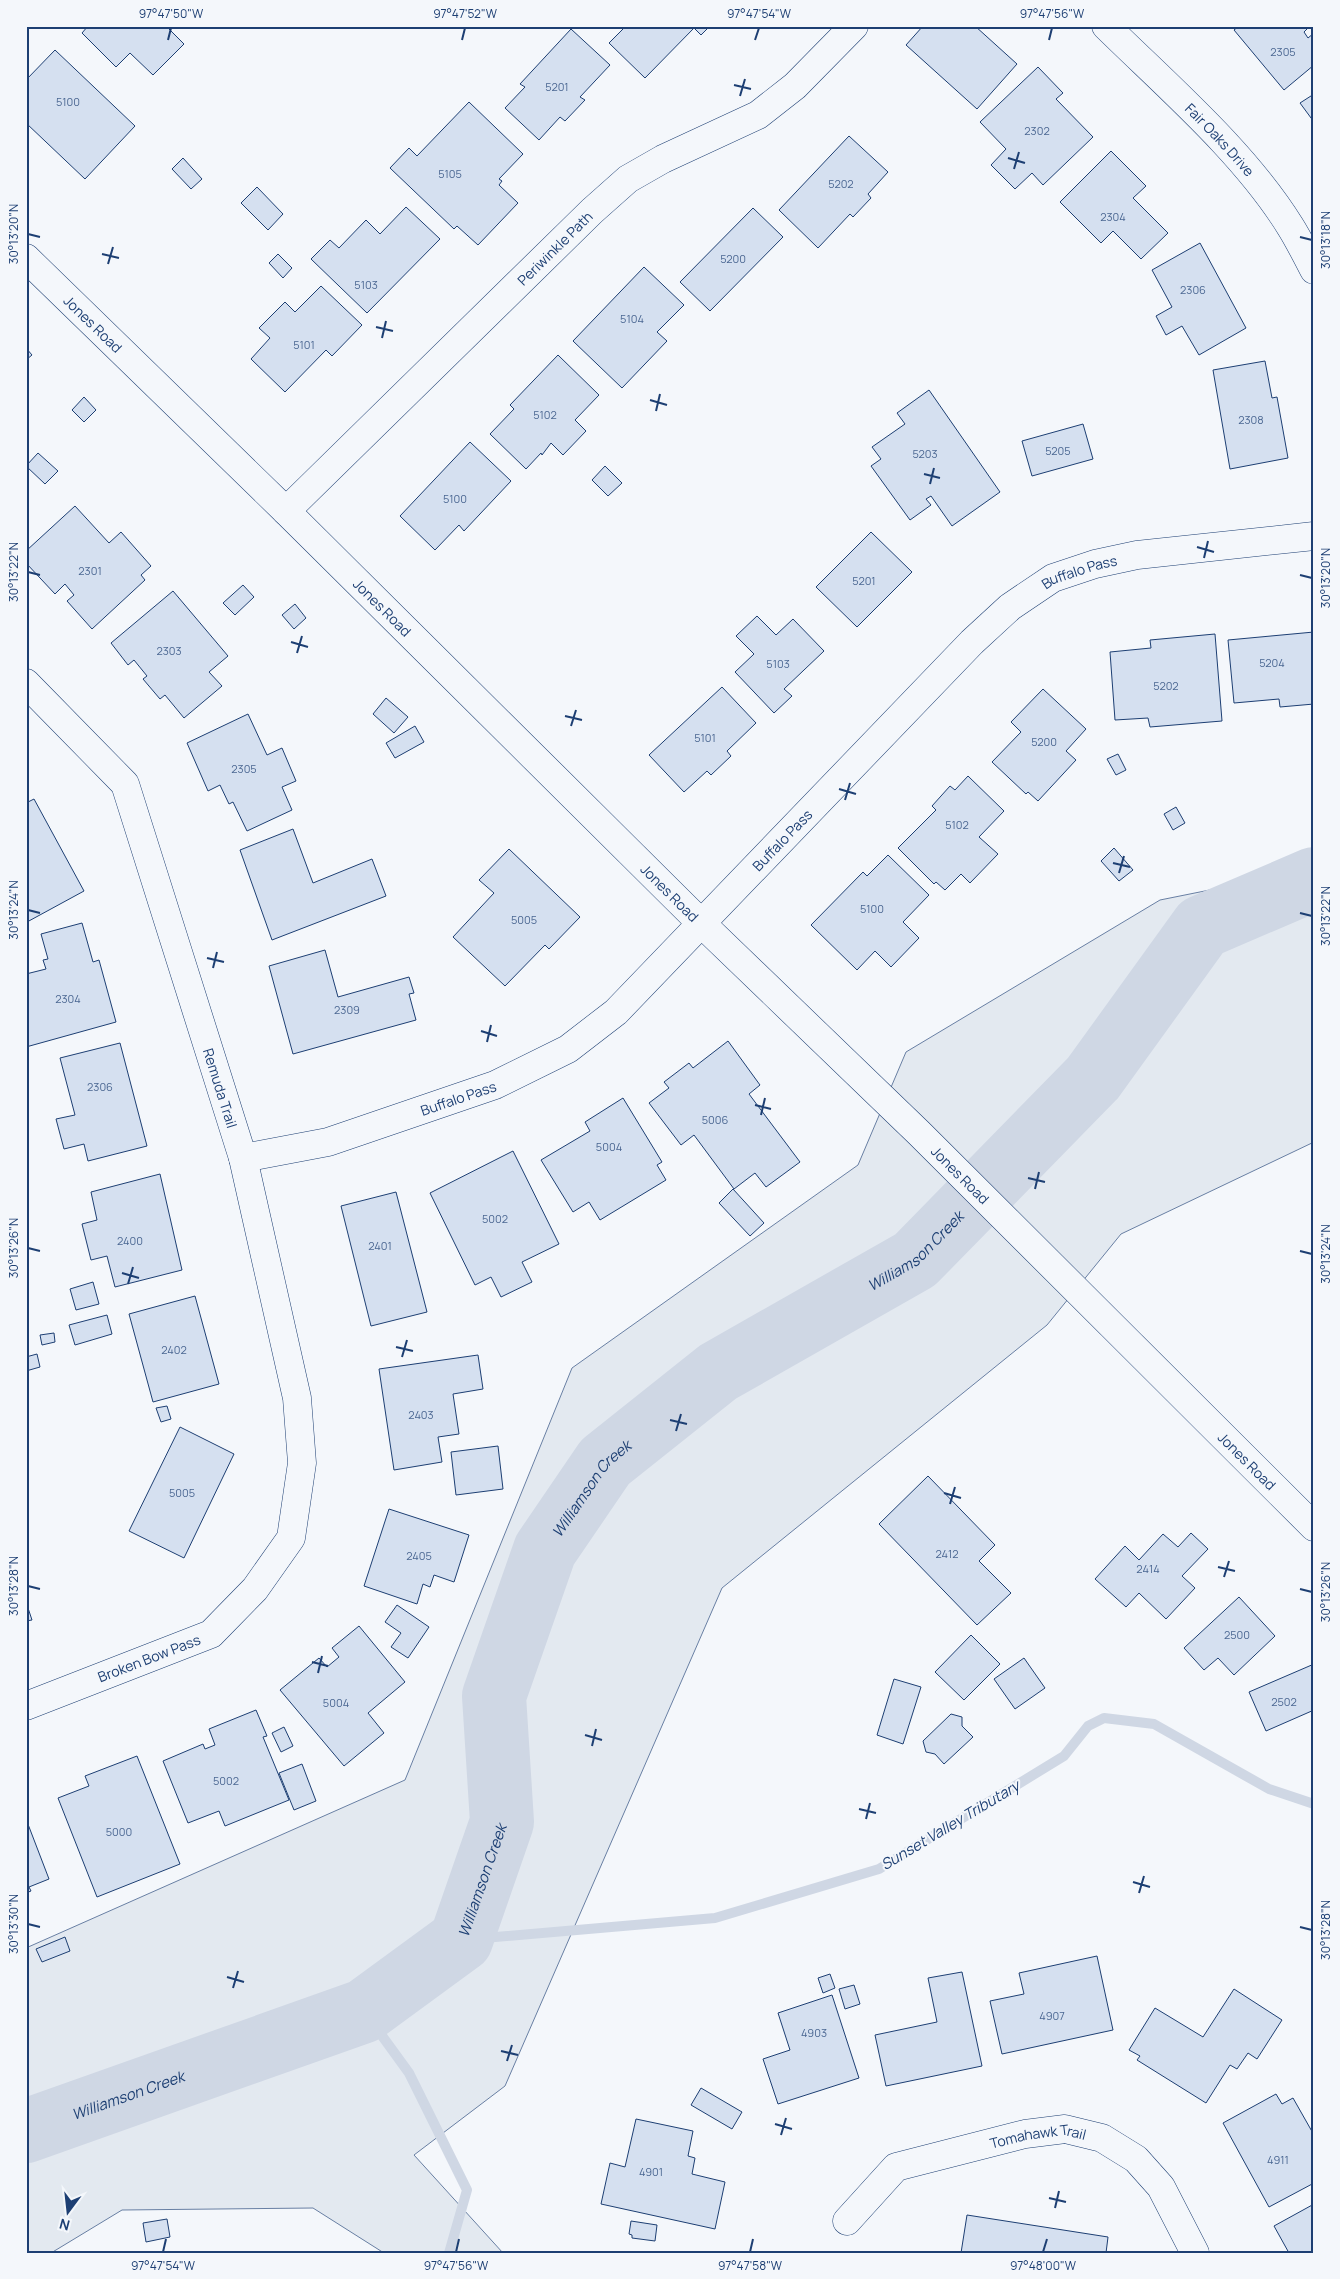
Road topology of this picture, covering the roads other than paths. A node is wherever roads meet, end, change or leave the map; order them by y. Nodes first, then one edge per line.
1 (854, 26) edge
2 (1106, 26) edge
3 (26, 258) edge
4 (1314, 270) edge
5 (286, 511) junction
6 (1314, 536) edge
7 (26, 683) edge
8 (700, 922) junction
9 (244, 1158) junction
10 (1314, 1527) edge
11 (291, 1538) joint
12 (26, 1706) edge
13 (847, 2221) dead end
14 (1195, 2253) edge

1 - 5 street, Periwinkle Path
2 - 4 street, Fair Oaks Drive
3 - 5 street, Jones Road
5 - 8 street, Jones Road
6 - 8 street, Buffalo Pass
7 - 9 street, Remuda Trail
8 - 9 street, Buffalo Pass
8 - 10 street, Jones Road
9 - 11 street, Remuda Trail
11 - 12 street, Broken Bow Pass
13 - 14 street, Tomahawk Trail

